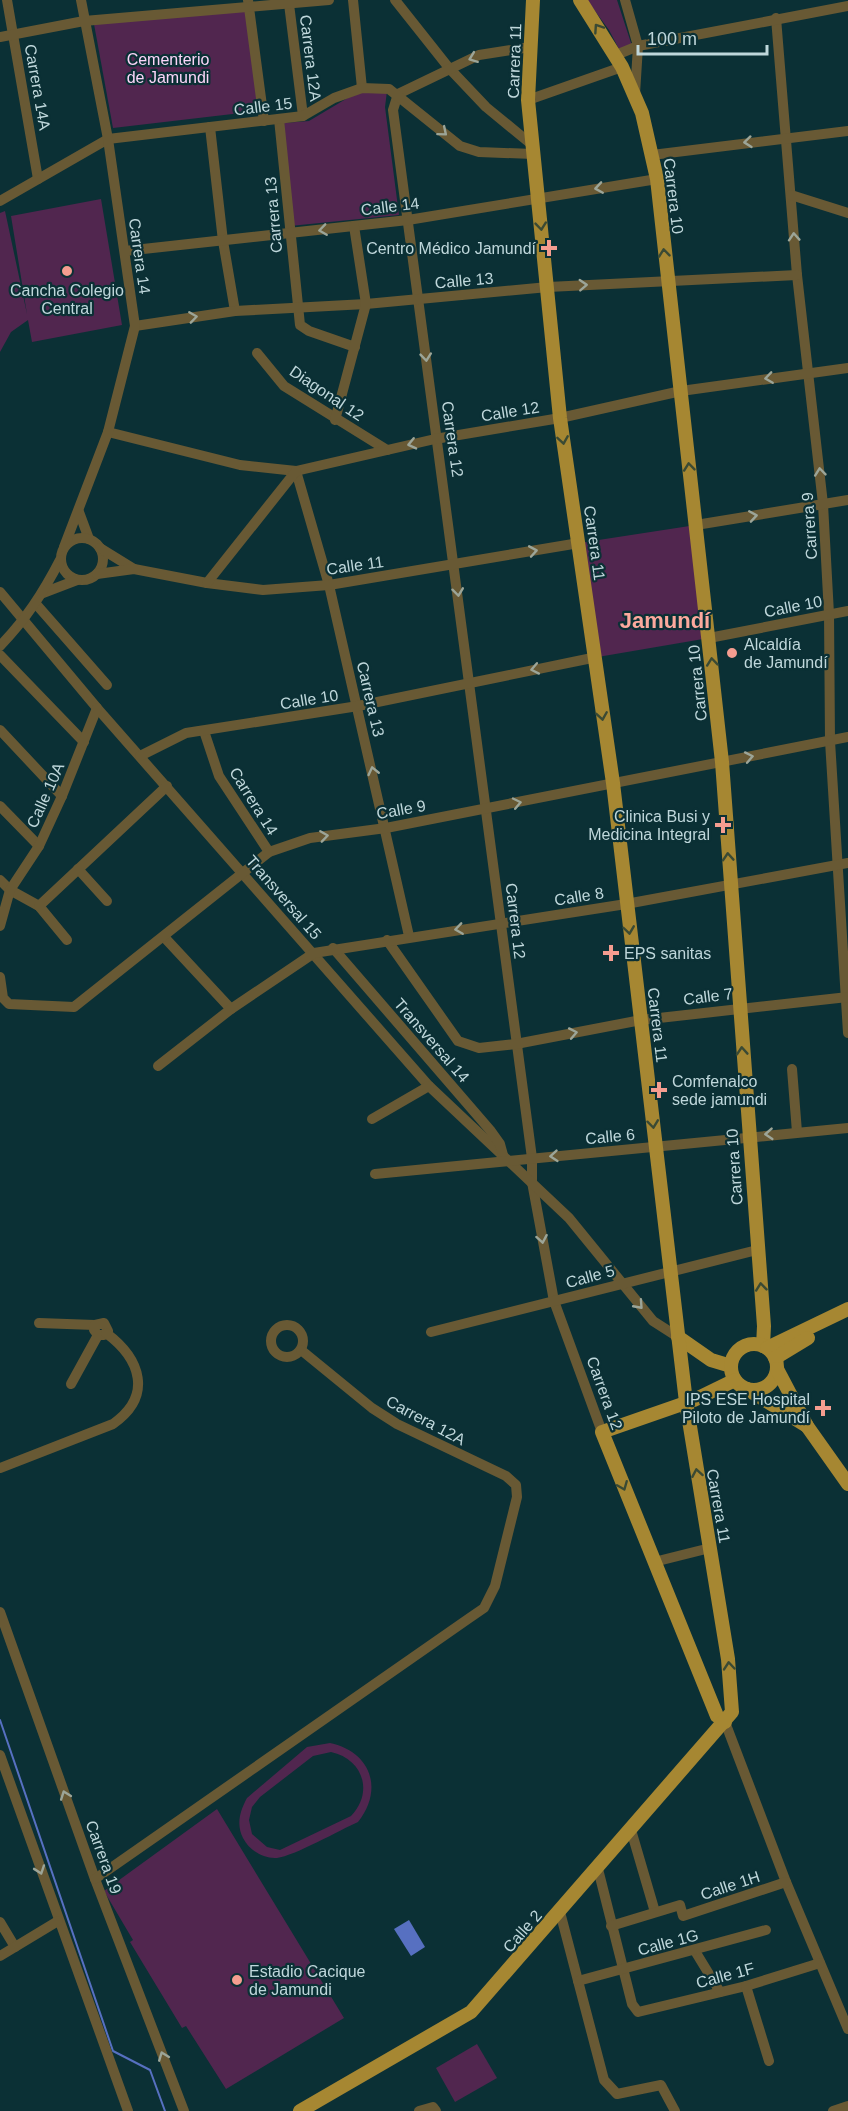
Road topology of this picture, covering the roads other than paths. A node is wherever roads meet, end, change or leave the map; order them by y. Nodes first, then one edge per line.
1 (7, 0) edge
2 (81, 0) edge
3 (166, 0) edge
4 (328, 0) edge
5 (353, 0) edge
6 (395, 0) edge
7 (533, 0) edge
8 (579, 0) edge
9 (625, 0) edge
10 (249, 3) edge
11 (289, 4) junction
12 (848, 6) edge
13 (168, 13) junction
14 (776, 18) junction
15 (84, 21) junction
16 (13, 34) junction
17 (0, 37) edge
18 (638, 46) junction
19 (530, 47) junction
20 (619, 61) junction
21 (449, 68) junction
22 (362, 88) junction
23 (398, 94) junction
24 (635, 99) junction
25 (528, 100) junction
26 (303, 116) junction
27 (279, 119) junction
28 (264, 121) junction
29 (210, 127) junction
30 (848, 131) edge
31 (785, 138) junction
32 (108, 139) junction
33 (532, 149) junction
34 (652, 155) junction
35 (38, 179) junction
36 (657, 179) junction
37 (791, 195) junction
38 (539, 198) junction
39 (0, 201) edge
40 (848, 213) edge
41 (408, 220) junction
42 (354, 226) junction
43 (290, 235) junction
44 (223, 241) junction
45 (125, 251) junction
46 (797, 275) junction
47 (667, 281) junction
48 (548, 287) junction
49 (420, 299) junction
50 (366, 304) junction
51 (297, 308) junction
52 (235, 311) junction
53 (135, 326) junction
54 (355, 347) junction
55 (257, 353) dead end
56 (848, 368) edge
57 (808, 373) junction
58 (681, 391) junction
59 (560, 418) junction
60 (335, 420) junction
61 (108, 432) junction
62 (435, 439) junction
63 (387, 450) junction
64 (296, 471) junction
65 (848, 500) edge
66 (823, 504) junction
67 (79, 512) junction
68 (696, 525) junction
69 (89, 539) junction
70 (579, 543) junction
71 (64, 547) junction
72 (100, 548) junction
73 (60, 560) junction
74 (455, 565) junction
75 (134, 569) junction
76 (97, 574) junction
77 (77, 580) junction
78 (207, 583) junction
79 (329, 585) junction
80 (0, 592) edge
81 (43, 593) junction
82 (36, 604) junction
83 (848, 611) edge
84 (829, 614) junction
85 (24, 622) junction
86 (709, 638) junction
87 (0, 646) edge
88 (0, 655) edge
89 (592, 658) junction
90 (469, 681) junction
91 (107, 685) dead end
92 (358, 706) junction
93 (97, 708) junction
94 (0, 730) edge
95 (204, 731) junction
96 (848, 738) edge
97 (830, 741) junction
98 (84, 742) junction
99 (140, 756) junction
100 (722, 762) junction
101 (613, 783) junction
102 (167, 786) junction
103 (62, 796) junction
104 (0, 806) edge
105 (487, 809) junction
106 (386, 828) junction
107 (39, 846) junction
108 (268, 852) junction
109 (848, 863) edge
110 (836, 865) junction
111 (78, 869) junction
112 (244, 874) junction
113 (0, 880) edge
114 (730, 886) junction
115 (10, 892) edge
116 (107, 901) dead end
117 (35, 903) junction
118 (626, 904) junction
119 (500, 924) junction
120 (0, 926) edge
121 (409, 936) junction
122 (165, 938) junction
123 (67, 940) dead end
124 (387, 940) junction
125 (333, 948) junction
126 (314, 953) junction
127 (0, 977) edge
128 (846, 997) edge
129 (4, 1000) edge
130 (739, 1007) junction
131 (231, 1009) junction
132 (641, 1020) junction
133 (848, 1033) edge
134 (516, 1044) junction
135 (158, 1066) dead end
136 (792, 1069) dead end
137 (429, 1086) junction
138 (372, 1119) dead end
139 (848, 1128) edge
140 (797, 1132) junction
141 (748, 1136) junction
142 (656, 1148) junction
143 (505, 1157) junction
144 (532, 1158) junction
145 (375, 1174) dead end
146 (532, 1182) junction
147 (757, 1250) junction
148 (670, 1270) junction
149 (621, 1284) junction
150 (554, 1301) junction
151 (848, 1309) edge
152 (848, 1319) edge
153 (39, 1323) dead end
154 (100, 1331) junction
155 (813, 1331) junction
156 (431, 1332) dead end
157 (678, 1337) junction
158 (301, 1350) dead end
159 (771, 1355) junction
160 (732, 1373) junction
161 (71, 1384) dead end
162 (747, 1389) junction
163 (686, 1402) junction
164 (807, 1426) junction
165 (602, 1432) junction
166 (0, 1468) edge
167 (848, 1484) edge
168 (710, 1548) junction
169 (654, 1562) junction
170 (0, 1612) edge
171 (725, 1722) junction
172 (0, 1755) edge
173 (631, 1830) junction
174 (598, 1869) junction
175 (95, 1879) junction
176 (786, 1882) junction
177 (560, 1912) junction
178 (655, 1912) junction
179 (58, 1921) junction
180 (0, 1922) edge
181 (611, 1926) junction
182 (765, 1930) dead end
183 (15, 1947) junction
184 (695, 1951) junction
185 (0, 1956) edge
186 (820, 1963) junction
187 (624, 1969) junction
188 (578, 1981) junction
189 (746, 1986) junction
190 (720, 1992) junction
191 (848, 2029) edge
192 (769, 2061) dead end
193 (848, 2106) edge
194 (434, 2109) edge
195 (128, 2111) edge
196 (184, 2111) edge
197 (300, 2111) edge
198 (418, 2111) edge
199 (675, 2111) edge
200 (833, 2111) edge

1 - 16 street, Carrera 14A
2 - 15 street, Carrera 14
3 - 13 street
4 - 11 street
5 - 22 street
6 - 21 street
7 - 19 main road, Carrera 11
20 -> 8 main road, Carrera 10
9 - 18 street
10 - 11 street
10 - 13 street
10 - 28 street
11 - 26 street, Carrera 12A
12 - 14 street
13 - 15 street
14 - 18 street
14 - 31 street, Carrera 9
15 - 16 street
15 - 32 street, Carrera 14
16 - 17 street
16 - 35 street, Carrera 14A
18 - 20 street
18 - 24 street
19 -> 21 street
19 - 25 main road, Carrera 11
20 - 24 main road, Carrera 10
20 - 25 street
21 - 23 street
21 - 33 street
22 - 23 street, Calle 15
22 - 26 street, Calle 15
23 -> 33 street
23 - 41 street, Carrera 12
24 - 34 main road, Carrera 10
25 - 33 main road, Carrera 11
26 - 27 street, Calle 15
27 - 28 street, Calle 15
27 - 43 street, Carrera 13
28 - 29 street, Calle 15
29 - 32 street, Calle 15
29 - 44 street
30 - 31 street
31 -> 34 street
31 - 37 street, Carrera 9
32 - 35 street, Calle 15
32 - 45 street, Carrera 14
33 - 38 main road, Carrera 11
34 - 36 main road, Carrera 10
35 - 39 street, Calle 15
36 -> 38 street, Calle 14
47 -> 36 main road, Carrera 10
37 - 40 street
46 -> 37 street, Carrera 9
38 - 41 street, Calle 14
38 -> 48 main road, Carrera 11
41 - 42 street, Calle 14
41 - 49 street, Carrera 12
42 -> 43 street, Calle 14
42 - 50 street
43 - 44 street, Calle 14
43 - 51 street, Carrera 13
44 - 45 street, Calle 14
44 - 52 street
45 - 53 street, Carrera 14
46 - 47 street, Calle 13
46 - 57 street, Carrera 9
48 -> 47 street, Calle 13
47 - 58 main road, Carrera 10
48 - 49 street, Calle 13
48 - 59 main road, Carrera 11
49 - 50 street, Calle 13
49 -> 62 street, Carrera 12
50 - 51 street, Calle 13
50 - 54 street
51 - 52 street, Calle 13
51 - 54 street
53 -> 52 street, Calle 13
53 - 61 street, Carrera 14
54 - 60 street
55 - 60 street, Diagonal 12
56 - 57 street, Calle 12
57 -> 58 street, Calle 12
66 -> 57 street, Carrera 9
58 - 59 street, Calle 12
68 -> 58 main road, Carrera 10
59 - 62 street, Calle 12
59 -> 70 main road, Carrera 11
60 - 63 street, Diagonal 12
61 - 64 street, Calle 12
61 - 67 street, Carrera 14
62 -> 63 street, Calle 12
62 - 74 street, Carrera 12
63 - 64 street, Calle 12
64 - 78 street
64 - 79 street, Carrera 13
65 - 66 street
68 -> 66 street
66 - 84 street, Carrera 9
67 - 69 street
67 - 71 street, Carrera 14
68 - 86 main road, Carrera 10
69 - 71 street
69 - 72 street
74 -> 70 street, Calle 11
70 - 89 main road, Carrera 11
71 - 73 street
72 - 75 street, Calle 11
72 - 76 street
73 - 77 street
73 - 81 street
74 - 79 street, Calle 11
74 -> 90 street, Carrera 12
75 - 76 street, Calle 11
75 - 78 street, Calle 11
76 - 77 street
77 - 81 street
78 - 79 street, Calle 11
79 - 92 street, Carrera 13
80 - 85 street
81 - 82 street
82 - 85 street
82 - 91 street
83 - 84 street, Calle 10
84 - 86 street, Calle 10
84 - 97 street, Carrera 9
85 - 87 street
85 - 93 street, Transversal 15
100 -> 86 main road, Carrera 10
88 - 98 street
89 -> 90 street, Calle 10
89 -> 101 main road, Carrera 11
90 - 92 street, Calle 10
90 - 105 street, Carrera 12
92 - 95 street, Calle 10
106 -> 92 street, Carrera 13
93 - 98 street, Calle 10A
93 - 99 street, Transversal 15
94 - 103 street
95 - 99 street, Calle 10
95 - 108 street, Carrera 14
96 - 97 street, Calle 9
100 -> 97 street, Calle 9
97 - 110 street, Carrera 9
98 - 103 street, Calle 10A
99 - 102 street, Transversal 15
100 - 101 street, Calle 9
114 -> 100 main road, Carrera 10
105 -> 101 street, Calle 9
101 - 118 main road, Carrera 11
102 - 111 street
102 - 112 street, Transversal 15
103 - 107 street, Calle 10A
104 - 107 street
105 - 106 street, Calle 9
105 - 119 street, Carrera 12
108 -> 106 street, Calle 9
106 - 121 street, Carrera 13
107 - 115 street, Calle 10A
108 - 112 street, Calle 9
109 - 110 street, Calle 8
110 - 114 street, Calle 8
110 - 128 street, Carrera 9
111 - 116 street
111 - 117 street
112 - 122 street, Calle 9
112 - 126 street, Transversal 15
113 - 115 street
114 - 118 street, Calle 8
114 - 130 main road, Carrera 10
115 - 117 street
115 - 120 street, Calle 10A
117 - 123 street
118 - 119 street, Calle 8
118 -> 132 main road, Carrera 11
119 -> 121 street, Calle 8
119 - 134 street, Carrera 12
121 - 124 street, Calle 8
122 - 129 street, Calle 9
122 - 131 street
124 - 125 street, Calle 8
124 - 134 street, Calle 7
125 - 126 street, Calle 8
125 - 143 street, Transversal 14
126 - 131 street, Calle 8
126 - 137 street, Transversal 15
127 - 129 street
128 - 130 street, Calle 7
128 - 133 street, Carrera 9
130 - 132 street, Calle 7
141 -> 130 main road, Carrera 10
131 - 135 street, Calle 8
134 -> 132 street, Calle 7
132 -> 142 main road, Carrera 11
134 - 144 street, Carrera 12
136 - 140 street
137 - 138 street
137 - 143 street, Transversal 15
139 - 140 street, Calle 6
140 -> 141 street, Calle 6
141 - 142 street, Calle 6
141 - 147 main road, Carrera 10
142 -> 144 street, Calle 6
142 - 148 main road, Carrera 11
143 - 144 street, Calle 6
143 - 145 street, Calle 6
143 - 146 street, Transversal 15
144 - 146 street, Carrera 12
146 - 149 street
146 -> 150 street, Carrera 12
147 - 148 street, Calle 5
159 -> 147 main road, Carrera 10
148 - 149 street, Calle 5
148 - 157 main road, Carrera 11
149 - 150 street, Calle 5
149 -> 157 street
150 - 156 street, Calle 5
150 - 165 street, Carrera 12
151 - 155 main road
152 - 155 main road
153 - 154 street
154 - 161 street
154 - 166 street
155 - 159 main road
157 - 160 main road
157 - 163 main road, Carrera 11
158 - 175 street, Carrera 12A
159 - 160 main road
159 - 162 main road
159 - 164 main road, Carrera 10
160 - 162 main road
160 - 163 main road
162 - 164 main road, Carrera 10
163 - 165 main road
168 -> 163 main road, Carrera 11
164 - 167 main road, Carrera 10
165 -> 169 main road, Carrera 12
168 - 169 street
171 -> 168 main road, Carrera 11
169 - 171 main road, Carrera 12
175 -> 170 street, Carrera 19
171 - 173 main road, Calle 2
171 - 176 street
172 -> 179 street
173 - 174 main road, Calle 2
173 - 178 street
174 - 177 main road, Calle 2
174 - 181 street
196 -> 175 street, Carrera 19
176 - 178 street, Calle 1H
176 - 186 street
177 - 188 street
177 - 197 main road, Calle 2
178 - 181 street, Calle 1H
179 - 183 street
179 - 195 street
180 - 183 street
181 - 187 street
182 - 184 street, Calle 1G
183 - 185 street
184 - 187 street, Calle 1G
184 - 190 street
186 - 189 street, Calle 1F
186 - 191 street
187 - 188 street, Calle 1G
187 - 190 street, Calle 1F
188 - 199 street
189 - 190 street, Calle 1F
189 - 192 street
193 - 200 street
194 - 198 street

